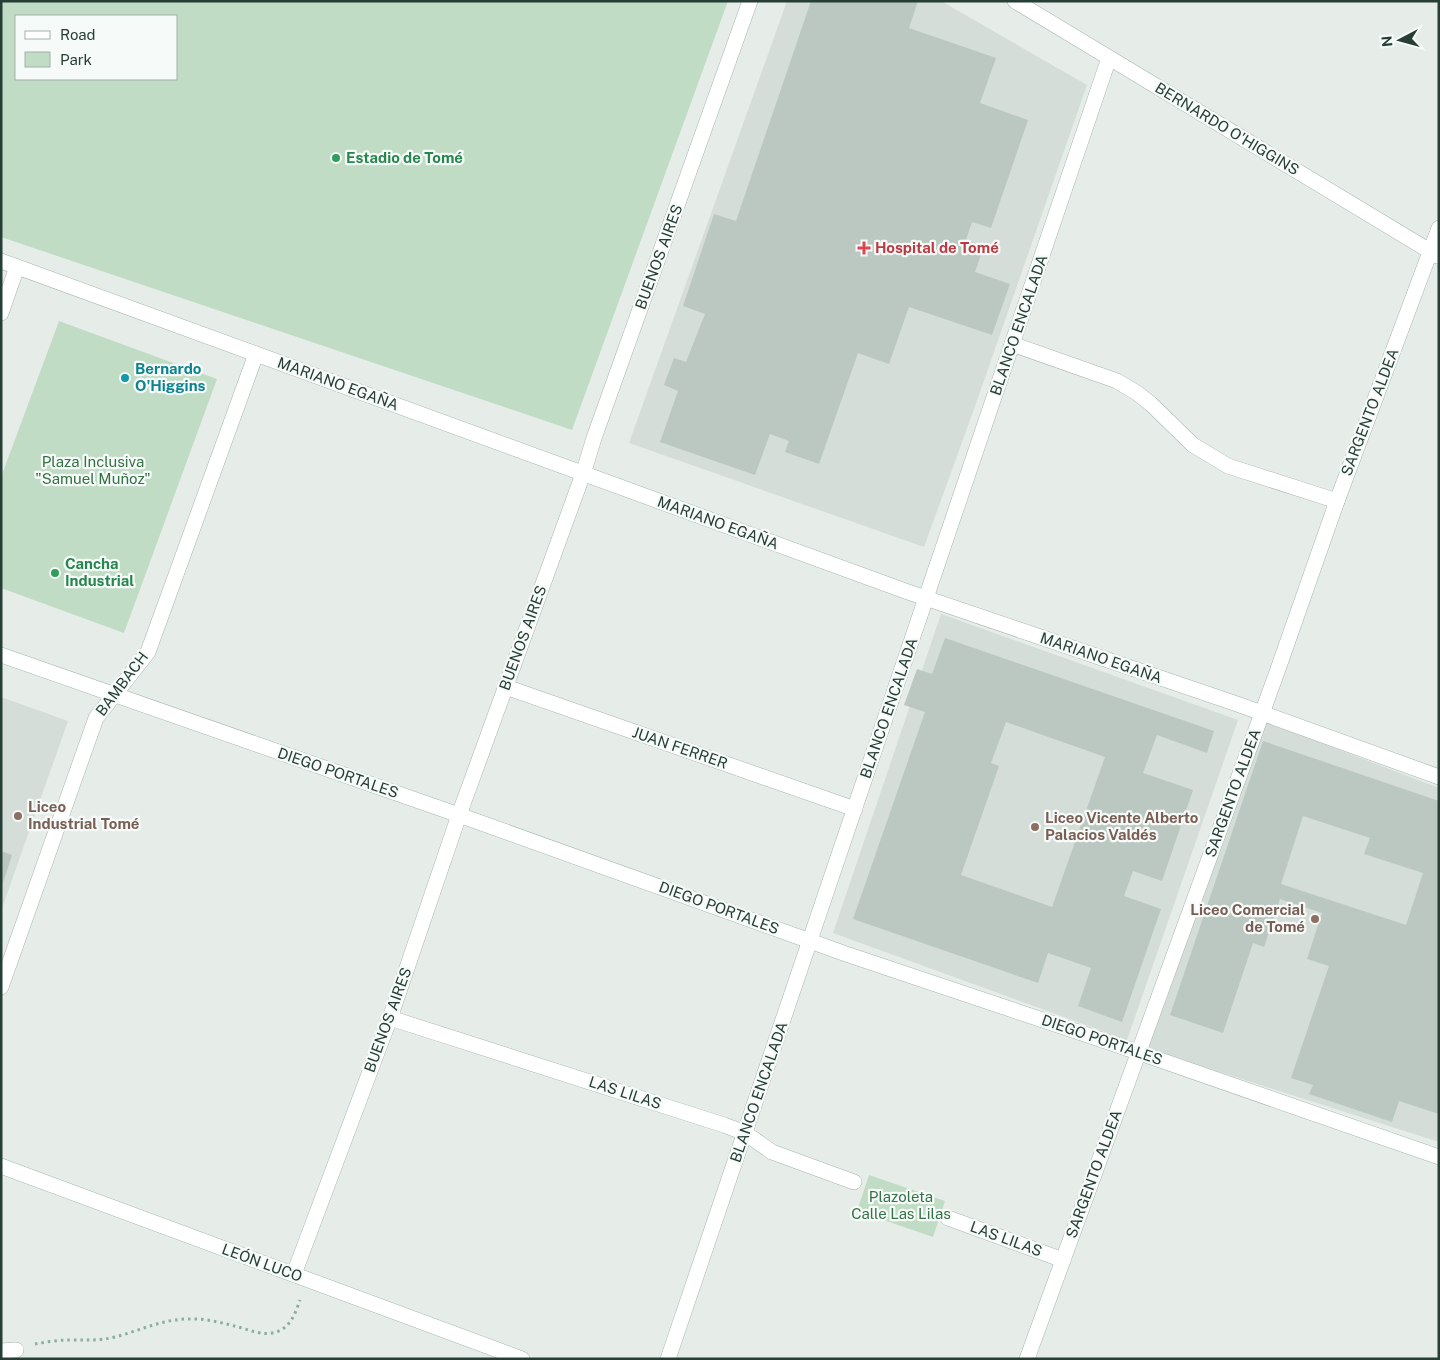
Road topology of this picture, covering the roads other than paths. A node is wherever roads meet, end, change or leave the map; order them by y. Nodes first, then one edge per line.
1 (750, 1) edge
2 (1015, 1) edge
3 (1109, 58) junction
4 (1439, 228) edge
5 (1435, 254) edge
6 (1, 261) edge
7 (17, 267) junction
8 (1, 313) edge
9 (1012, 344) junction
10 (256, 354) junction
11 (582, 474) junction
12 (1337, 500) junction
13 (926, 599) junction
14 (1, 655) edge
15 (506, 687) junction
16 (115, 695) junction
17 (1261, 714) junction
18 (1439, 777) edge
19 (855, 809) junction
20 (459, 815) junction
21 (810, 940) junction
22 (1, 987) edge
23 (390, 1018) junction
24 (1139, 1053) junction
25 (745, 1133) junction
26 (1439, 1157) edge
27 (1, 1166) edge
28 (854, 1182) dead end
29 (948, 1218) dead end
30 (1063, 1260) junction
31 (294, 1274) junction
32 (522, 1359) edge
33 (668, 1359) edge
34 (1027, 1359) edge

1 - 11 street, BUENOS AIRES
2 - 3 street, BERNARDO O'HIGGINS
3 - 5 street, BERNARDO O'HIGGINS
3 - 9 street, BLANCO ENCALADA
4 - 5 street, SARGENTO ALDEA
5 - 12 street, SARGENTO ALDEA
6 - 7 street, MARIANO EGAÑA
7 - 8 street
7 - 10 street, MARIANO EGAÑA
9 - 12 street
9 - 13 street, BLANCO ENCALADA
10 - 11 street, MARIANO EGAÑA
10 - 16 street, BAMBACH
11 - 13 street, MARIANO EGAÑA
11 - 15 street, BUENOS AIRES
12 - 17 street, SARGENTO ALDEA
13 - 17 street, MARIANO EGAÑA
13 - 19 street, BLANCO ENCALADA
14 - 16 street, DIEGO PORTALES
15 - 19 street, JUAN FERRER
15 - 20 street, BUENOS AIRES
16 - 20 street, DIEGO PORTALES
16 - 22 street, BAMBACH
17 - 18 street, MARIANO EGAÑA
17 - 24 street, SARGENTO ALDEA
19 - 21 street, BLANCO ENCALADA
20 - 21 street, DIEGO PORTALES
20 - 23 street, BUENOS AIRES
21 - 24 street, DIEGO PORTALES
21 - 25 street, BLANCO ENCALADA
23 - 25 street, LAS LILAS
23 - 31 street, BUENOS AIRES
24 - 26 street, DIEGO PORTALES
24 - 30 street, SARGENTO ALDEA
25 - 28 street, LAS LILAS
25 - 33 street, BLANCO ENCALADA
27 - 31 street, LEÓN LUCO
29 - 30 street, LAS LILAS
30 - 34 street, SARGENTO ALDEA
31 - 32 street, LEÓN LUCO

